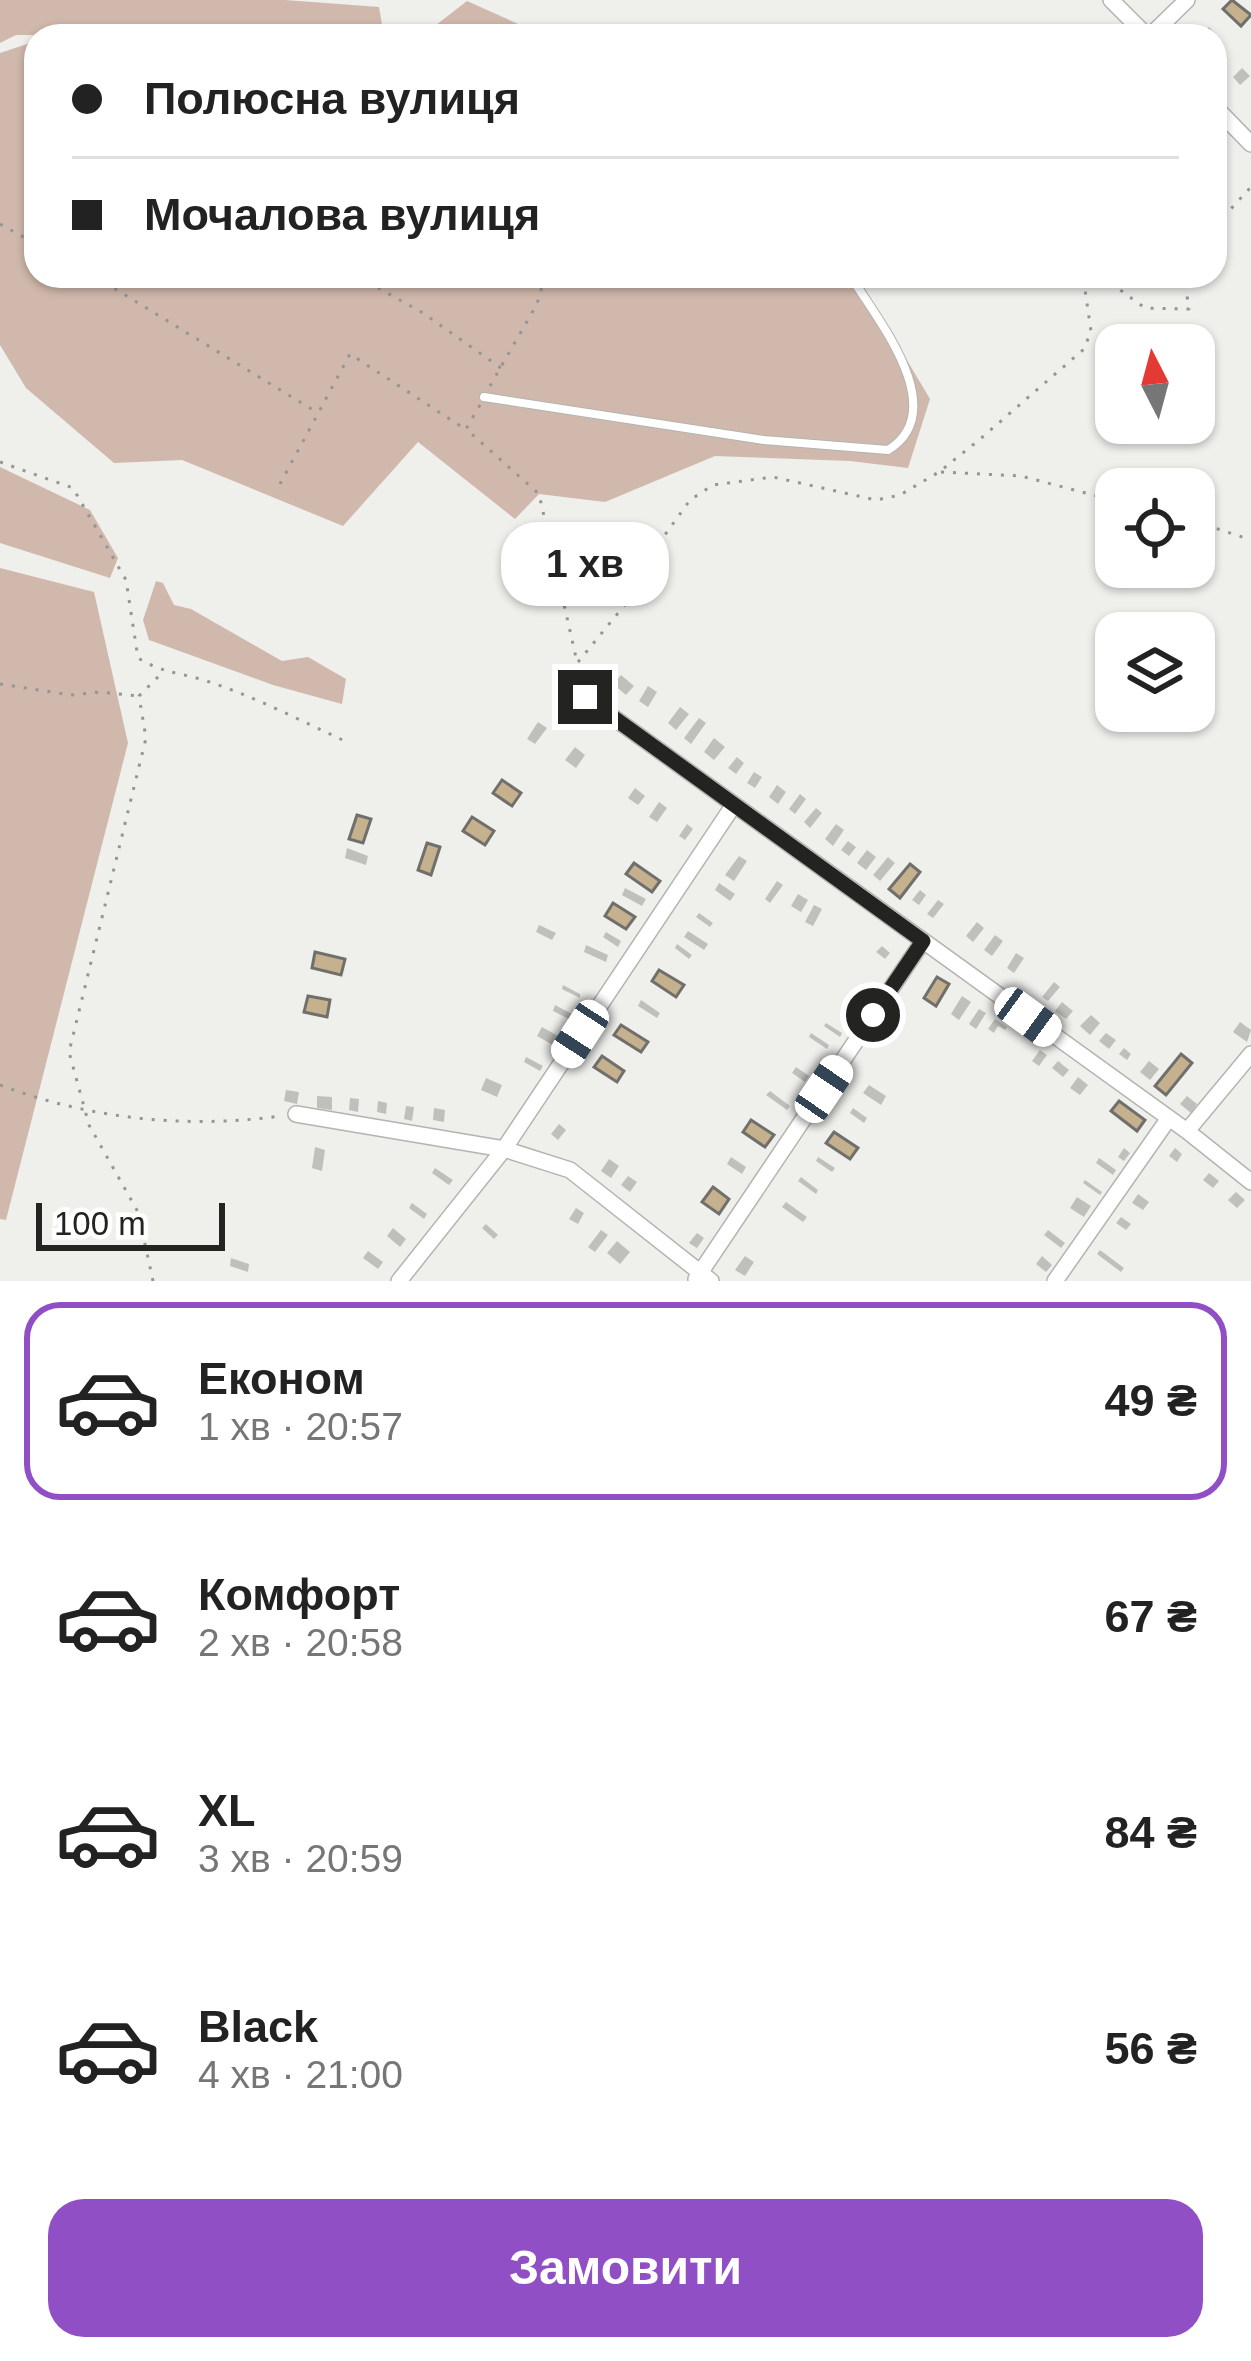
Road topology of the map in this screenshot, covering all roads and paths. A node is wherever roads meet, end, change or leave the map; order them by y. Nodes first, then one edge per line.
1 (1111, 0) edge
2 (1187, 0) edge
3 (1136, 24) edge
4 (1161, 24) edge
5 (1227, 119) edge
6 (1251, 144) edge
7 (1251, 187) edge
8 (1227, 213) edge
9 (114, 288) edge
10 (378, 288) edge
11 (542, 288) edge
12 (858, 288) edge
13 (1085, 288) edge
14 (1118, 288) edge
15 (1186, 288) edge
16 (501, 368) junction
17 (484, 397) junction
18 (318, 413) junction
19 (466, 430) junction
20 (0, 462) edge
21 (939, 472) junction
22 (280, 484) dead end
23 (1095, 495) edge
24 (1215, 527) edge
25 (1251, 540) edge
26 (578, 662) junction
27 (163, 673) junction
28 (0, 684) edge
29 (140, 696) junction
30 (585, 697) joint
31 (346, 742) dead end
32 (733, 806) junction
33 (923, 941) junction
34 (1251, 1054) edge
35 (0, 1085) edge
36 (86, 1112) junction
37 (296, 1114) joint
38 (1169, 1118) junction
39 (1187, 1131) junction
40 (505, 1149) junction
41 (1251, 1182) edge
42 (702, 1279) edge
43 (153, 1281) edge
44 (399, 1281) edge
45 (1055, 1281) edge

1 - 3 street
2 - 4 street
5 - 6 street
7 - 8 path
9 - 18 path
10 - 16 path
11 - 16 path
12 - 17 lane
13 - 21 path
14 - 15 path
16 - 17 path
17 - 19 path
18 - 19 path
18 - 22 path
19 - 26 path
20 - 27 path
21 - 23 path
21 - 26 path
24 - 25 path
26 - 30 path
27 - 29 path
27 - 31 path
28 - 29 path
29 - 36 path
30 - 32 street
32 - 33 street
32 - 40 street
33 - 38 street
33 - 42 street
34 - 39 street
35 - 36 path
36 - 37 path
36 - 43 path
37 - 40 street
38 - 39 street
38 - 45 street
39 - 41 street
40 - 42 street
40 - 44 street

